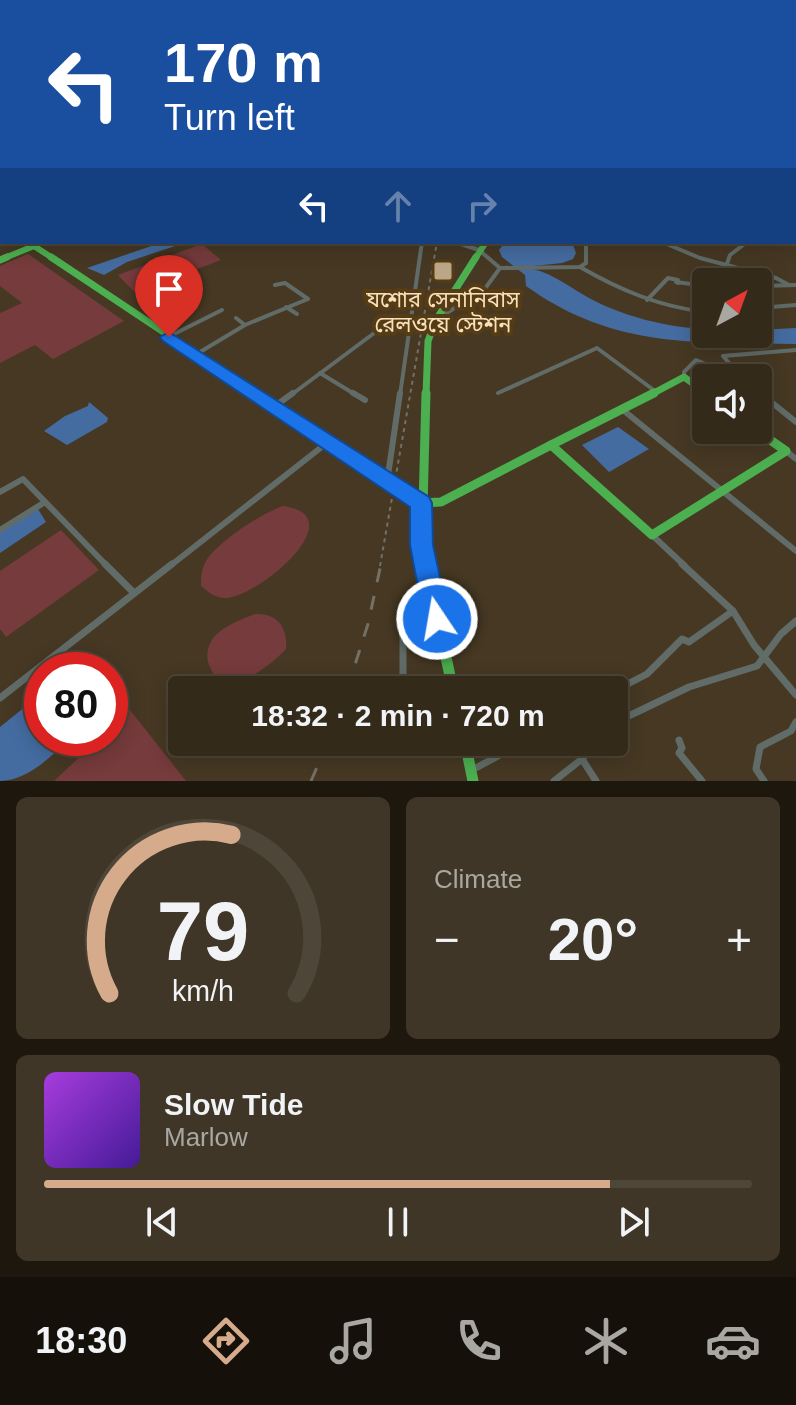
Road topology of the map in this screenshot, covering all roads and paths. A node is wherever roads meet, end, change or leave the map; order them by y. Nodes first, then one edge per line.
1 (31, 244) edge
2 (422, 244) edge
3 (586, 244) edge
4 (667, 244) edge
5 (744, 244) edge
6 (483, 246) edge
7 (0, 260) edge
8 (727, 264) junction
9 (580, 267) junction
10 (500, 268) junction
11 (692, 284) edge
12 (275, 285) dead end
13 (789, 285) junction
14 (796, 285) edge
15 (772, 286) edge
16 (647, 300) junction
17 (796, 305) edge
18 (285, 306) junction
19 (772, 307) edge
20 (222, 310) dead end
21 (692, 311) edge
22 (297, 314) dead end
23 (236, 318) dead end
24 (393, 319) dead end
25 (436, 320) junction
26 (245, 325) junction
27 (169, 337) junction
28 (796, 350) edge
29 (195, 355) junction
30 (692, 364) edge
31 (730, 364) edge
32 (320, 373) junction
33 (684, 377) junction
34 (692, 383) edge
35 (655, 391) junction
36 (498, 393) dead end
37 (365, 400) dead end
38 (772, 402) edge
39 (274, 406) junction
40 (621, 408) junction
41 (796, 422) edge
42 (772, 441) edge
43 (328, 442) junction
44 (551, 445) junction
45 (786, 451) junction
46 (796, 459) edge
47 (387, 482) junction
48 (721, 491) junction
49 (0, 492) edge
50 (45, 502) junction
51 (421, 503) junction
52 (0, 530) edge
53 (652, 535) junction
54 (796, 551) edge
55 (134, 593) junction
56 (733, 611) junction
57 (437, 619) junction
58 (796, 621) edge
59 (766, 657) junction
60 (403, 676) edge
61 (450, 676) edge
62 (628, 684) edge
63 (796, 695) edge
64 (0, 698) edge
65 (628, 715) edge
66 (796, 722) edge
67 (679, 740) dead end
68 (468, 756) edge
69 (498, 756) edge
70 (584, 756) edge
71 (582, 759) junction
72 (471, 771) junction
73 (473, 781) edge
74 (554, 781) edge
75 (596, 781) edge
76 (702, 781) edge
77 (764, 781) edge

1 - 7 main road
1 - 27 main road
2 - 47 street
3 - 9 street
4 - 8 street
5 - 8 street
6 - 10 street
6 - 25 main road
8 - 13 street
9 - 10 street
9 - 16 street
10 - 25 street
11 - 16 street
12 - 18 street
13 - 14 street
13 - 15 street
16 - 21 street
17 - 19 street
18 - 22 street
18 - 26 street
20 - 27 street
23 - 26 street
24 - 32 street
25 - 51 main road
26 - 29 street
27 - 29 main road
28 - 31 street
29 - 39 main road
30 - 33 street
32 - 37 street
32 - 39 street
33 - 34 main road
33 - 35 main road
35 - 36 street
35 - 40 main road
38 - 41 street
39 - 43 main road
40 - 44 main road
40 - 48 street
42 - 45 main road
43 - 47 main road
43 - 55 street
44 - 51 main road
44 - 53 main road
45 - 46 street
45 - 48 main road
47 - 51 main road
48 - 53 main road
48 - 54 street
49 - 50 street
50 - 52 street
50 - 55 street
51 - 57 main road
53 - 56 street
55 - 64 street
56 - 59 street
56 - 62 street
57 - 60 street
57 - 61 main road
58 - 59 street
59 - 63 street
59 - 65 street
66 - 77 street
67 - 76 street
68 - 72 main road
69 - 72 street
70 - 71 street
71 - 74 street
71 - 75 street
72 - 73 main road

